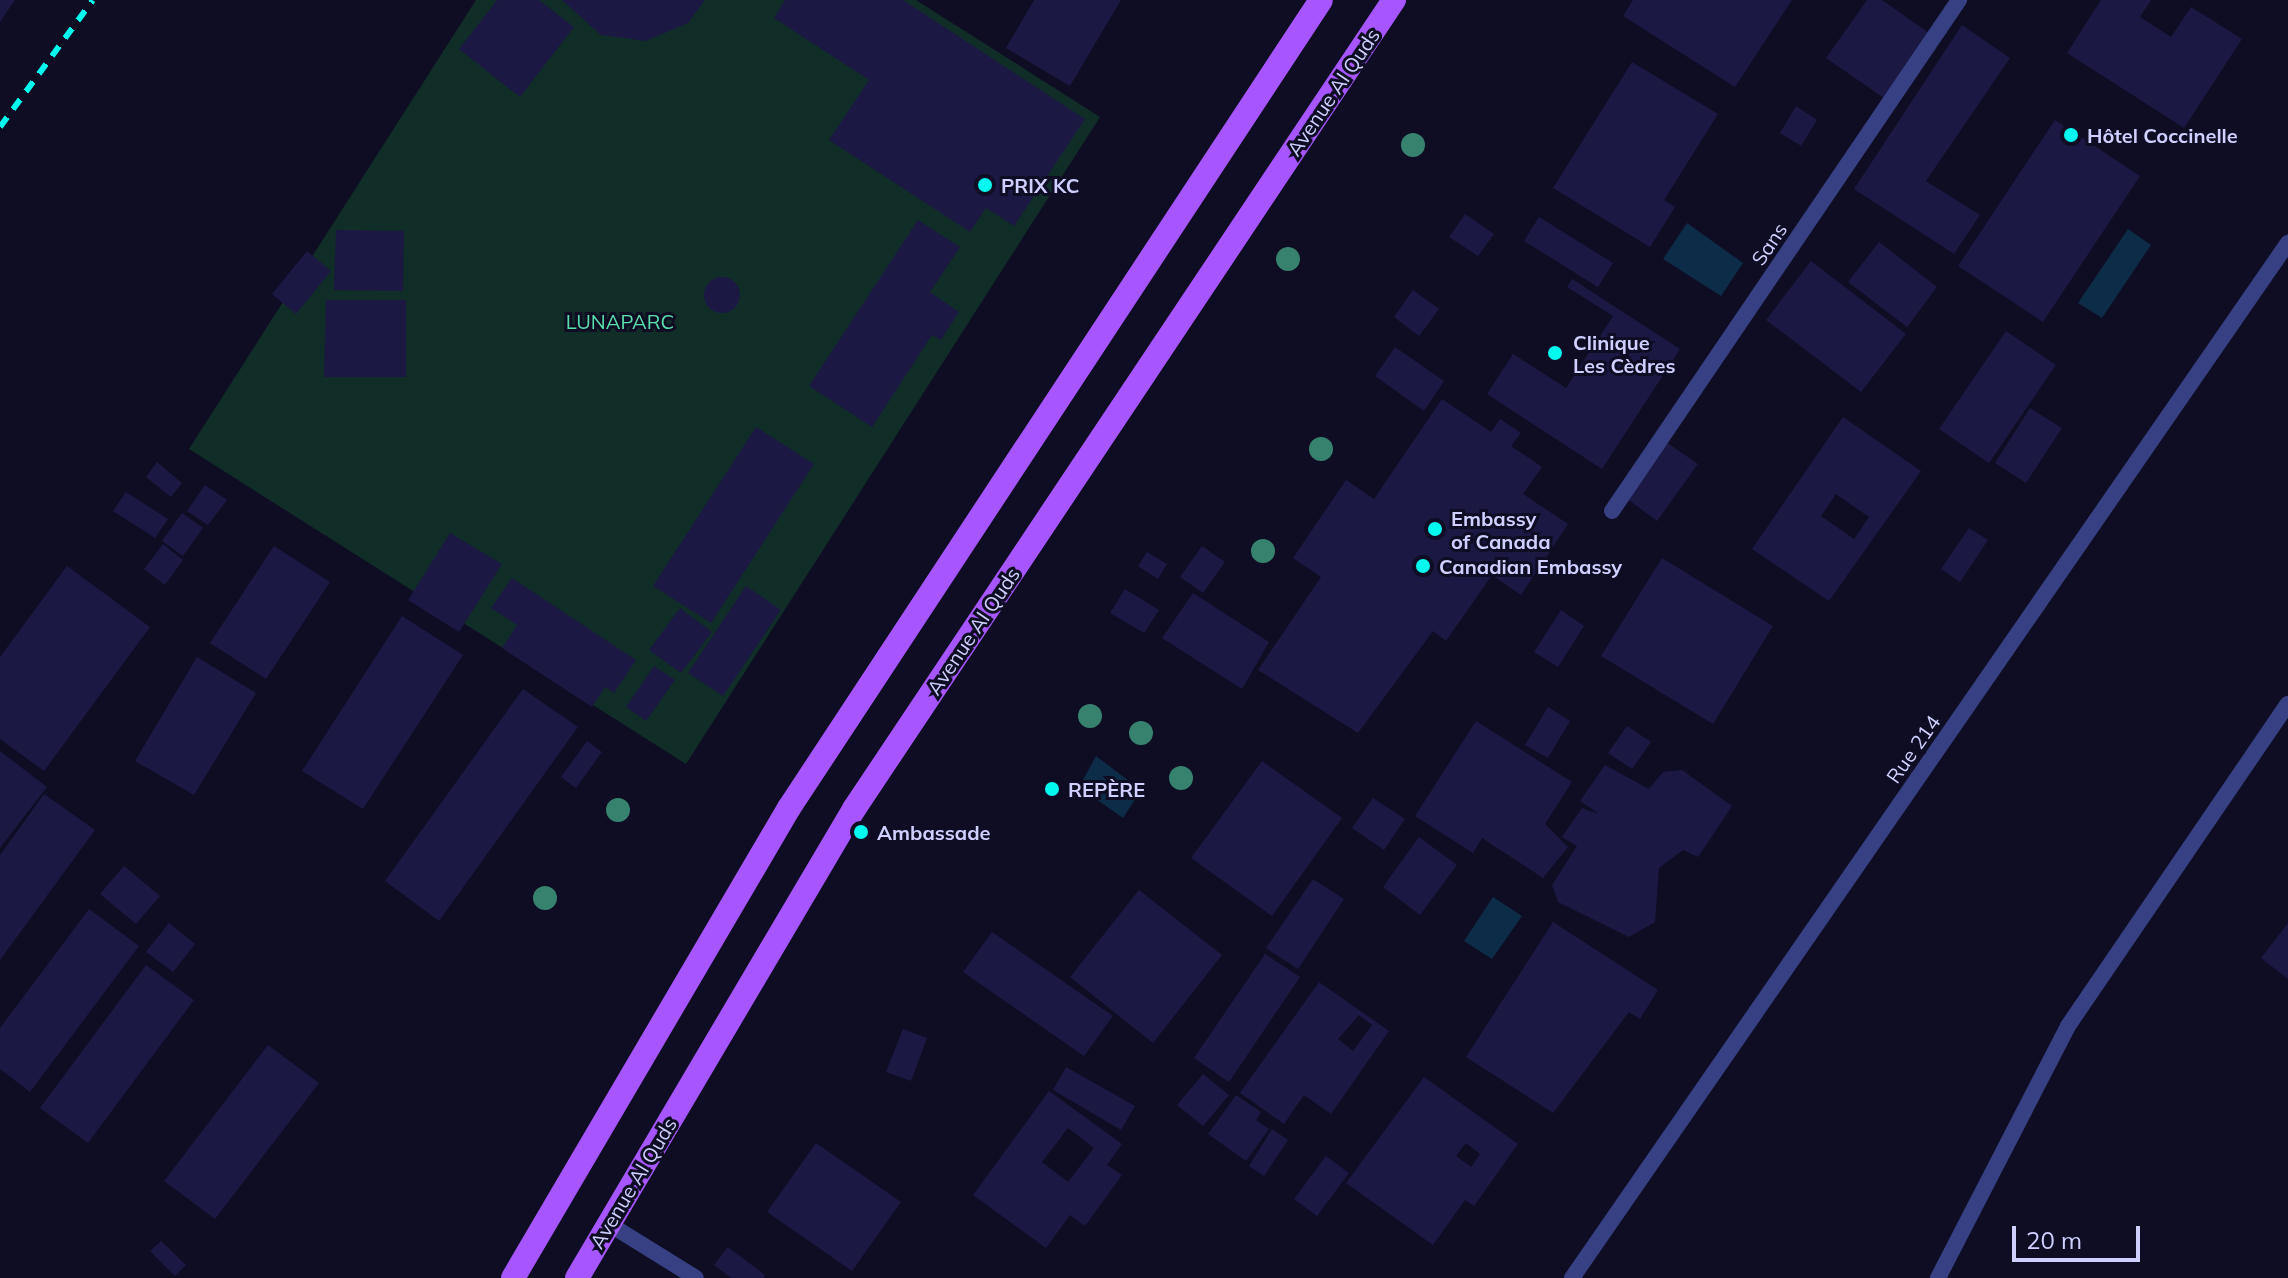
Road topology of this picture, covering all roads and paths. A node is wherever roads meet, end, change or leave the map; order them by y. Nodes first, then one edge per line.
1 (1321, 0) edge
2 (1394, 0) edge
3 (1959, 0) edge
4 (2288, 243) edge
5 (1612, 511) dead end
6 (2288, 704) edge
7 (609, 1224) junction
8 (513, 1278) edge
9 (577, 1278) edge
10 (696, 1278) edge
11 (1572, 1278) edge
12 (1938, 1278) edge

1 - 8 main road
2 - 7 main road, Avenue Al Quds
3 - 5 street, Sans
4 - 11 street, Rue 214
6 - 12 street
7 - 9 main road, Avenue Al Quds
7 - 10 street

